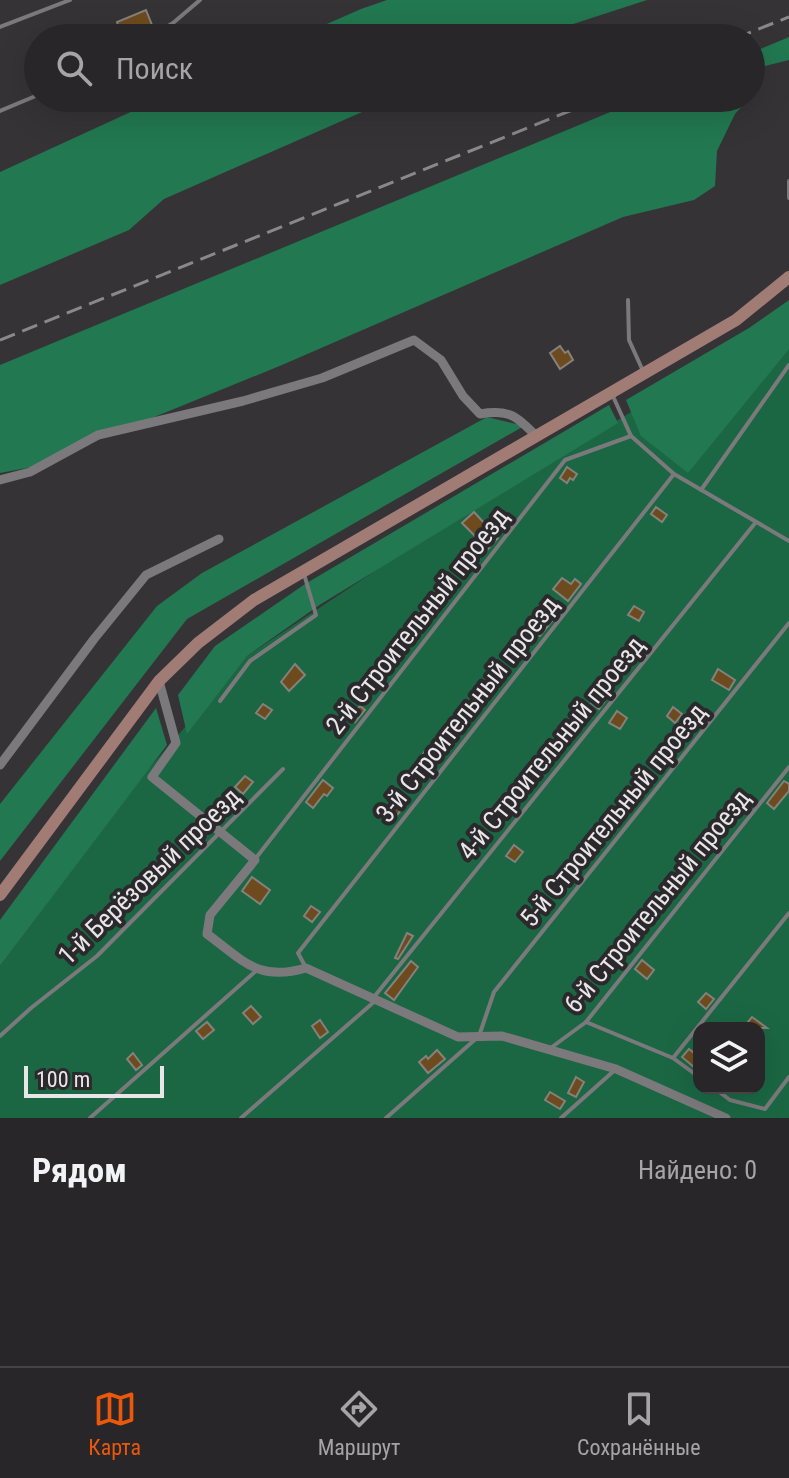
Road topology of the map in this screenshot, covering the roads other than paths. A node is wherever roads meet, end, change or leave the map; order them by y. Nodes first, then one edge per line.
1 (70, 0) edge
2 (200, 0) edge
3 (171, 24) edge
4 (0, 27) edge
5 (24, 101) edge
6 (0, 111) edge
7 (789, 181) edge
8 (789, 198) edge
9 (789, 277) edge
10 (628, 300) dead end
11 (789, 365) edge
12 (644, 373) junction
13 (611, 392) junction
14 (536, 436) junction
15 (631, 436) junction
16 (674, 474) junction
17 (0, 480) edge
18 (701, 490) junction
19 (756, 522) junction
20 (788, 538) edge
21 (219, 539) dead end
22 (303, 571) junction
23 (789, 623) edge
24 (159, 681) junction
25 (220, 701) dead end
26 (0, 765) edge
27 (789, 767) edge
28 (283, 769) dead end
29 (221, 833) junction
30 (255, 860) junction
31 (0, 895) edge
32 (789, 913) edge
33 (306, 968) junction
34 (257, 970) junction
35 (376, 998) junction
36 (586, 1022) junction
37 (0, 1036) edge
38 (479, 1036) junction
39 (547, 1051) junction
40 (673, 1058) junction
41 (616, 1069) junction
42 (693, 1073) edge
43 (789, 1077) edge
44 (722, 1094) edge
45 (713, 1116) edge
46 (90, 1118) edge
47 (241, 1118) edge
48 (386, 1118) edge
49 (561, 1118) edge
50 (726, 1118) edge

1 - 4 lane
2 - 3 lane
5 - 6 lane
7 - 8 lane
9 - 12 main road
10 - 12 lane
11 - 18 lane
12 - 13 main road
13 - 14 main road
13 - 15 lane
14 - 17 street
14 - 22 main road
15 - 16 lane
15 - 30 lane, 2-й Строительный проезд
16 - 18 lane
16 - 33 lane, 3-й Строительный проезд
18 - 19 lane
19 - 20 lane
19 - 35 lane, 4-й Строительный проезд
21 - 26 street
22 - 24 main road
22 - 25 lane
23 - 38 lane, 5-й Строительный проезд
24 - 29 street
24 - 31 main road
27 - 36 lane, 6-й Строительный проезд
28 - 29 lane, 1-й Берёзовый проезд
29 - 30 street
29 - 37 lane, 1-й Берёзовый проезд
30 - 34 street
32 - 40 lane
33 - 34 street
33 - 35 street
34 - 46 lane
35 - 38 street
35 - 47 lane, 4-й Строительный проезд
36 - 39 lane, 6-й Строительный проезд
36 - 40 lane
38 - 39 street
38 - 48 lane
39 - 41 street
40 - 42 lane
41 - 45 street
41 - 49 lane
43 - 44 lane
45 - 50 street

